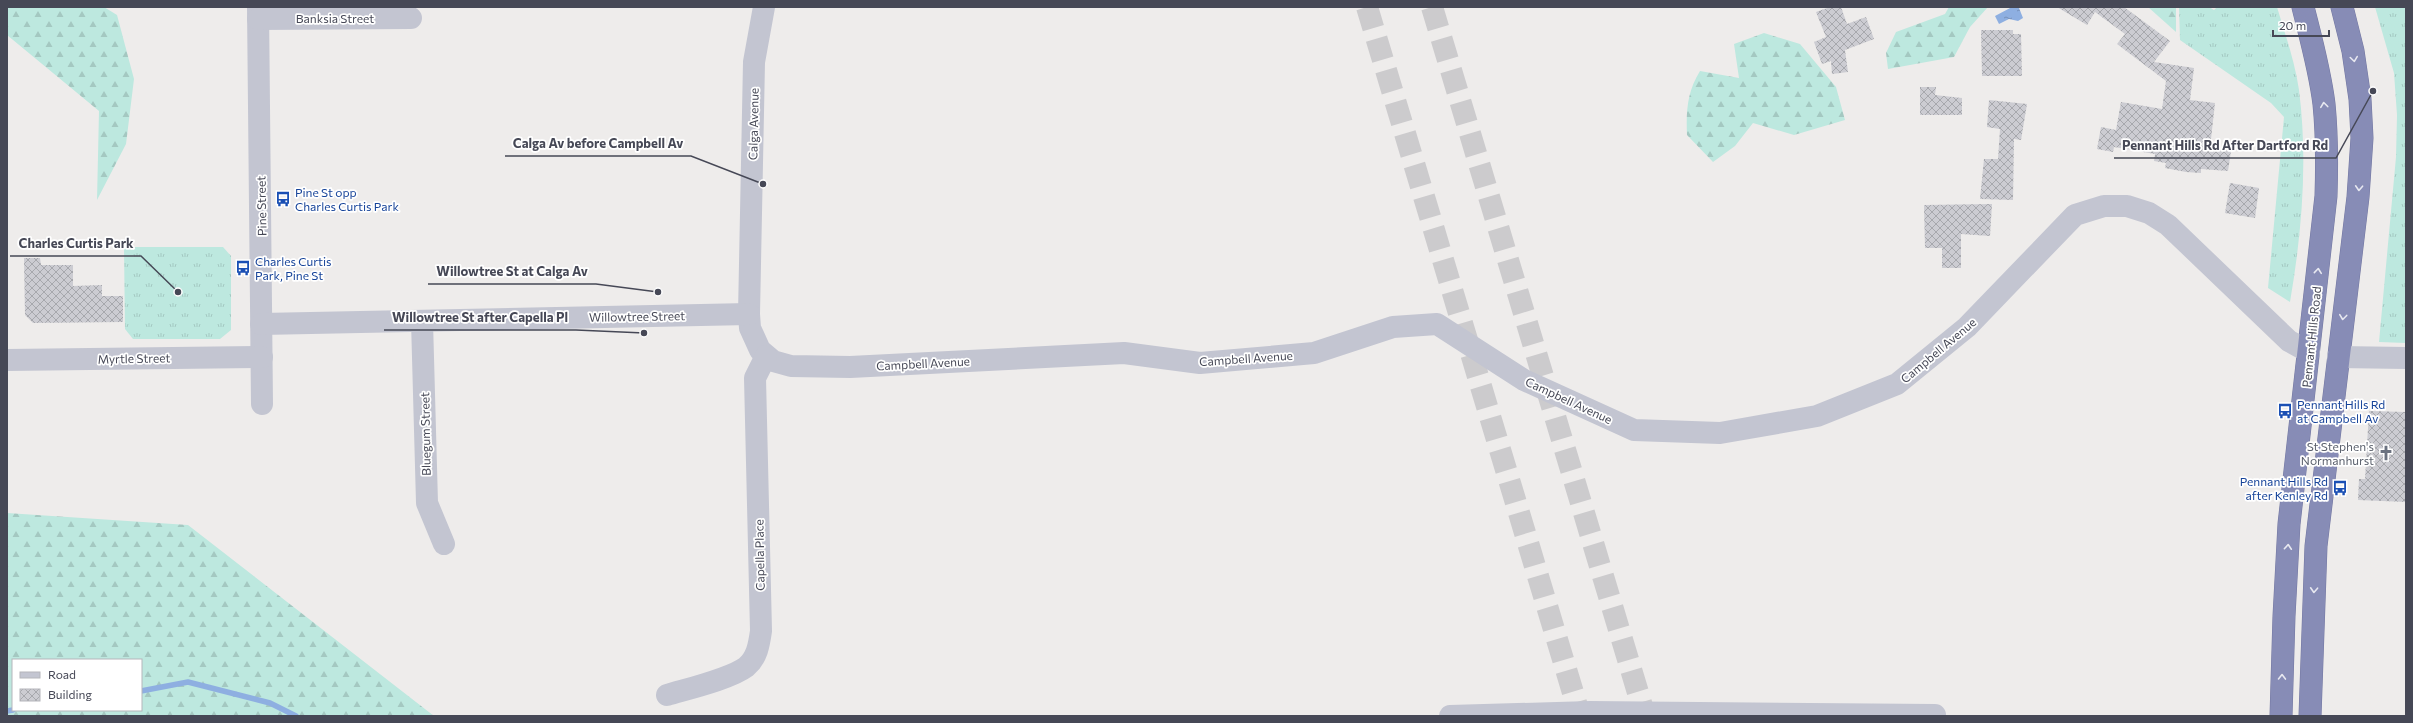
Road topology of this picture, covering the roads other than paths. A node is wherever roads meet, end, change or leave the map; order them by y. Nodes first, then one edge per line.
1 (764, 7) edge
2 (2303, 7) edge
3 (2342, 7) edge
4 (258, 13) edge
5 (411, 18) dead end
6 (749, 314) junction
7 (422, 321) junction
8 (261, 324) junction
9 (2309, 352) junction
10 (766, 356) junction
11 (262, 357) junction
12 (2338, 357) junction
13 (2406, 358) edge
14 (7, 360) edge
15 (262, 404) dead end
16 (444, 544) dead end
17 (667, 696) dead end
18 (1590, 714) edge
19 (1935, 715) dead end
20 (1450, 716) edge
21 (2281, 716) edge
22 (2310, 716) edge

1 - 6 street, Calga Avenue
9 -> 2 highway, Pennant Hills Road
3 -> 12 highway
4 - 5 street, Banksia Street
4 - 8 street, Pine Street
6 - 7 street, Willowtree Street
6 - 10 street, Campbell Avenue
7 - 8 street, Willowtree Street
7 - 16 street, Bluegum Street
8 - 11 street, Pine Street
9 - 10 street, Campbell Avenue
21 -> 9 highway, Pennant Hills Road
10 - 17 street, Capella Place
11 - 14 street, Myrtle Street
11 - 15 street, Pine Street
12 - 13 street
12 -> 22 highway
18 - 19 street
18 - 20 street

